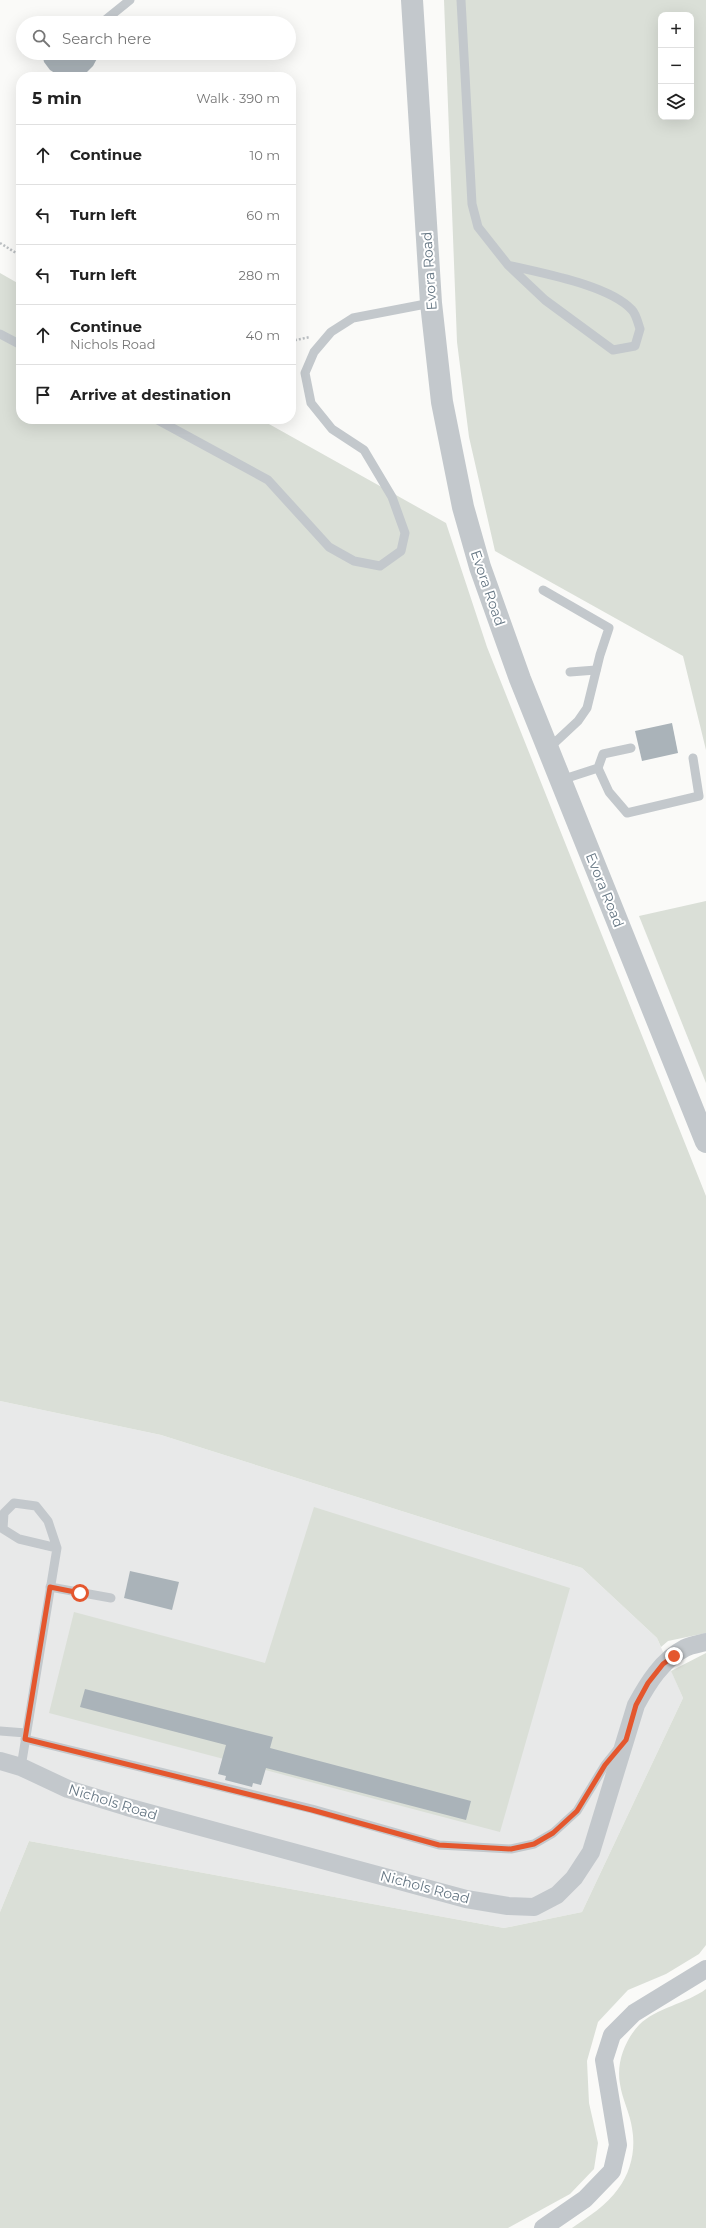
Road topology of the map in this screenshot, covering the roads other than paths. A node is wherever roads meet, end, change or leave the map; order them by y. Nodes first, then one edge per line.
1 (130, 0) edge
2 (412, 0) edge
3 (461, 0) edge
4 (111, 16) edge
5 (508, 265) junction
6 (431, 303) junction
7 (0, 334) edge
8 (16, 342) edge
9 (165, 424) edge
10 (543, 590) dead end
11 (596, 670) junction
12 (570, 672) dead end
13 (631, 748) dead end
14 (548, 749) junction
15 (693, 758) dead end
16 (598, 768) junction
17 (561, 780) junction
18 (706, 1142) edge
19 (57, 1548) junction
20 (50, 1587) junction
21 (111, 1598) dead end
22 (706, 1642) edge
23 (0, 1731) edge
24 (26, 1736) junction
25 (626, 1740) junction
26 (0, 1761) edge
27 (21, 1767) junction
28 (706, 1969) edge
29 (543, 2228) edge

1 - 4 lane
2 - 6 street, Evora Road
3 - 5 lane
5 - 5 lane
6 - 9 lane
6 - 14 street, Evora Road
7 - 8 lane
10 - 11 lane
11 - 12 lane
11 - 14 lane
13 - 16 lane
14 - 17 street, Evora Road
15 - 16 lane
16 - 17 lane
17 - 18 street, Evora Road
19 - 19 lane
19 - 20 lane
20 - 21 lane
20 - 24 lane
22 - 25 street, Nichols Road
23 - 24 lane
24 - 25 lane
24 - 27 lane
25 - 27 street, Nichols Road
26 - 27 street, Nichols Road
28 - 29 street

